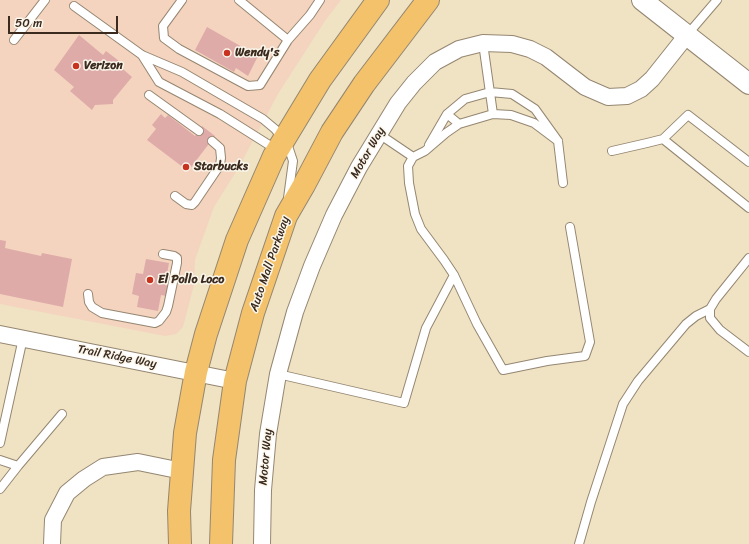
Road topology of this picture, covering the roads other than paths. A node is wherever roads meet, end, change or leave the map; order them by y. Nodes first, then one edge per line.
1 (45, 0) edge
2 (182, 0) edge
3 (239, 0) edge
4 (320, 0) edge
5 (378, 0) edge
6 (428, 0) edge
7 (642, 0) edge
8 (717, 0) edge
9 (74, 6) dead end
10 (687, 35) junction
11 (14, 40) dead end
12 (288, 40) junction
13 (483, 43) junction
14 (142, 55) junction
15 (749, 84) edge
16 (490, 92) junction
17 (149, 95) dead end
18 (535, 109) junction
19 (447, 114) junction
20 (493, 114) junction
21 (534, 123) junction
22 (459, 124) junction
23 (199, 131) dead end
24 (379, 134) junction
25 (663, 139) junction
26 (212, 141) dead end
27 (558, 141) junction
28 (281, 145) junction
29 (426, 151) junction
30 (612, 151) dead end
31 (413, 157) junction
32 (749, 162) edge
33 (563, 183) dead end
34 (175, 196) dead end
35 (749, 208) edge
36 (286, 216) junction
37 (570, 227) dead end
38 (163, 254) dead end
39 (749, 258) edge
40 (454, 275) junction
41 (88, 294) dead end
42 (710, 308) junction
43 (0, 334) edge
44 (23, 338) junction
45 (749, 352) edge
46 (196, 372) junction
47 (278, 374) junction
48 (235, 380) junction
49 (62, 414) dead end
50 (0, 443) edge
51 (0, 460) edge
52 (18, 466) junction
53 (182, 471) junction
54 (0, 489) edge
55 (52, 544) edge
56 (180, 544) edge
57 (221, 544) edge
58 (262, 544) edge
59 (579, 544) edge

1 - 11 lane
2 - 12 lane
3 - 12 lane
4 - 12 lane
5 - 28 main road
6 - 36 main road, Auto Mall Parkway
7 - 10 street
8 - 10 lane
9 - 14 lane
10 - 13 street, Motor Way
10 - 15 street
13 - 16 lane
13 - 24 street, Motor Way
14 - 28 lane
14 - 28 lane
16 - 18 lane
16 - 19 lane
16 - 20 lane
17 - 23 lane
18 - 21 lane
18 - 27 lane
19 - 22 lane
19 - 29 lane
20 - 21 lane
20 - 22 lane
21 - 27 lane
22 - 29 lane
24 - 31 lane
24 - 47 street, Motor Way
25 - 30 lane
25 - 32 lane
25 - 35 lane
26 - 34 lane
27 - 33 lane
28 - 36 lane
28 - 46 main road
29 - 31 lane
31 - 40 lane
36 - 48 main road, Auto Mall Parkway
37 - 40 lane
38 - 41 lane
39 - 42 lane
40 - 47 lane
42 - 45 lane
42 - 59 lane
43 - 44 street, Trail Ridge Way
44 - 46 street, Trail Ridge Way
44 - 50 lane
46 - 48 street, Trail Ridge Way
46 - 53 main road
47 - 58 street, Motor Way
48 - 57 main road, Auto Mall Parkway
49 - 52 lane
51 - 52 lane
52 - 54 lane
53 - 55 street
53 - 56 main road

